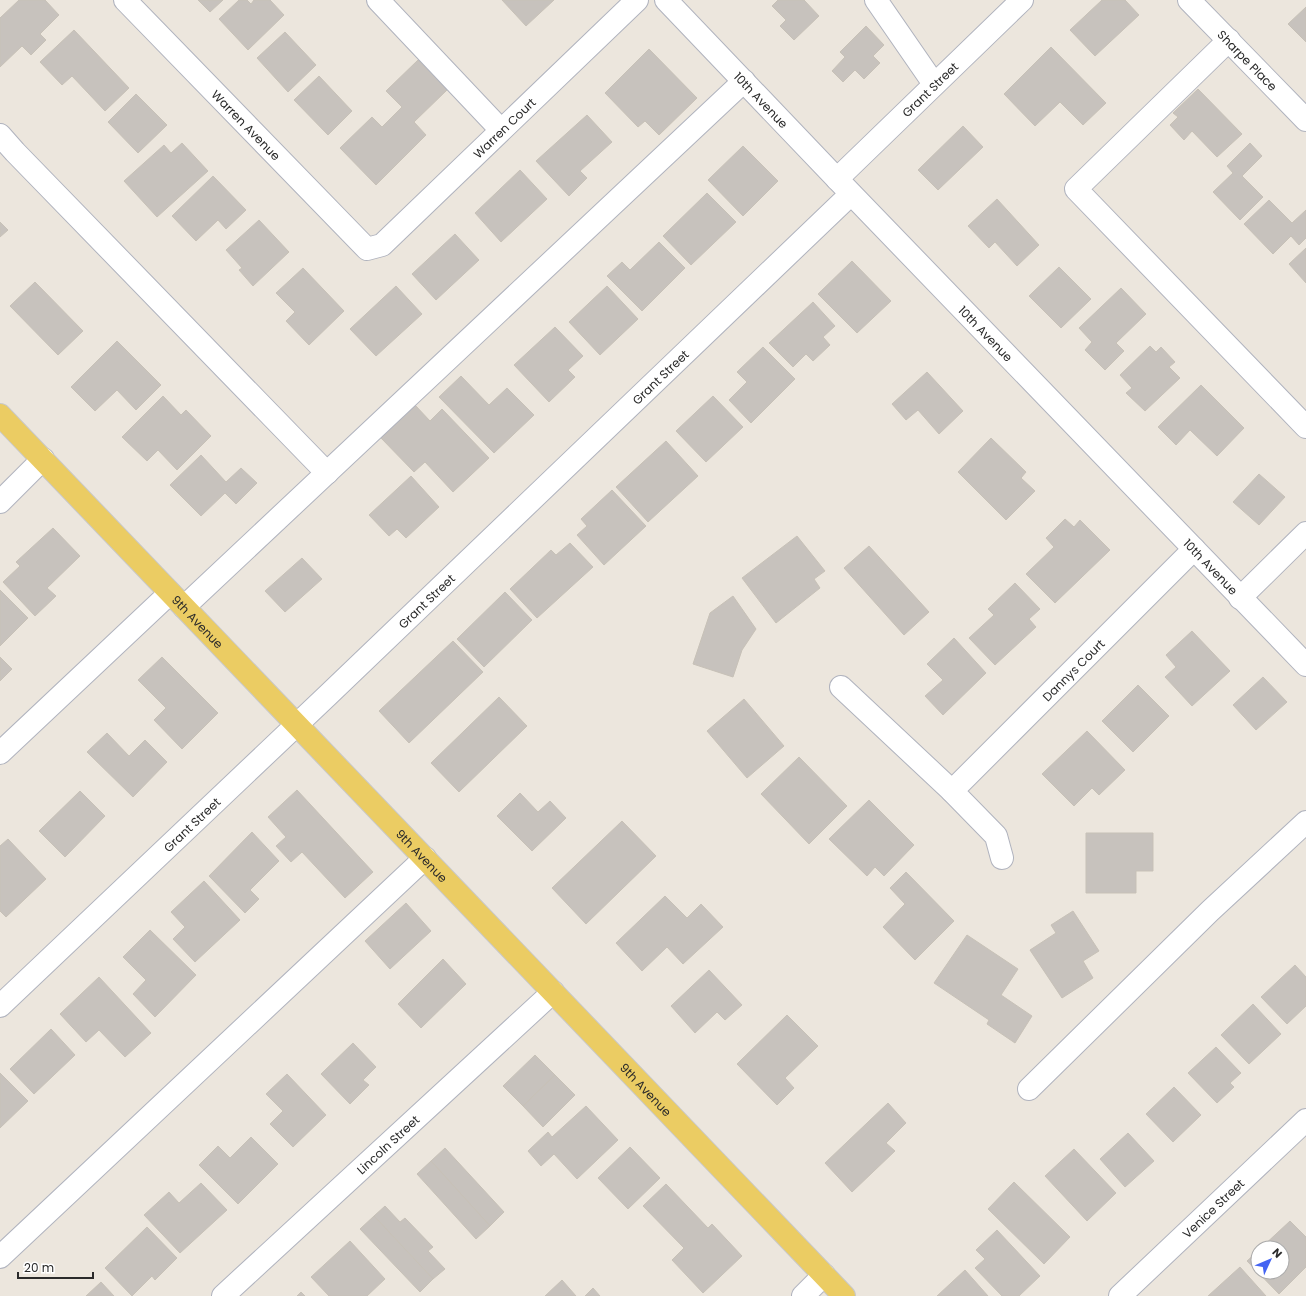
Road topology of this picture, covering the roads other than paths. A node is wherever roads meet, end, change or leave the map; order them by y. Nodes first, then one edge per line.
1 (125, 0) edge
2 (378, 0) edge
3 (637, 0) edge
4 (666, 0) edge
5 (876, 0) edge
6 (1022, 0) edge
7 (1189, 0) edge
8 (1229, 40) junction
9 (744, 81) junction
10 (934, 84) junction
11 (1306, 120) edge
12 (501, 130) junction
13 (0, 135) edge
14 (844, 186) junction
15 (367, 249) joint
16 (0, 415) edge
17 (1306, 427) edge
18 (43, 460) junction
19 (327, 473) junction
20 (0, 502) edge
21 (1306, 533) edge
22 (1194, 549) junction
23 (1240, 598) junction
24 (177, 600) junction
25 (1306, 666) edge
26 (842, 687) dead end
27 (297, 725) junction
28 (0, 753) edge
29 (952, 791) junction
30 (1306, 822) edge
31 (425, 858) junction
32 (1002, 858) dead end
33 (553, 992) junction
34 (0, 1006) edge
35 (1029, 1089) dead end
36 (1306, 1120) edge
37 (0, 1257) edge
38 (824, 1275) junction
39 (223, 1296) edge
40 (803, 1296) edge
41 (844, 1296) edge
42 (1120, 1296) edge

1 - 15 street, Warren Avenue
2 - 12 street
3 - 12 street, Warren Court
4 - 9 street, 10th Avenue
5 - 10 street
6 - 10 street, Grant Street
7 - 8 street, Sharpe Place
8 - 11 street, Sharpe Place
8 - 17 street
9 - 14 street, 10th Avenue
9 - 19 street
10 - 14 street, Grant Street
12 - 15 street, Warren Court
13 - 19 street
14 - 22 street, 10th Avenue
14 - 27 street, Grant Street
16 - 18 main road, 9th Avenue
18 - 20 street
18 - 24 main road, 9th Avenue
19 - 24 street
21 - 23 street
22 - 23 street, 10th Avenue
22 - 29 street, Dannys Court
23 - 25 street, 10th Avenue
24 - 27 main road, 9th Avenue
24 - 28 street
26 - 29 street
27 - 31 main road, 9th Avenue
27 - 34 street, Grant Street
29 - 32 street
30 - 35 street
31 - 33 main road, 9th Avenue
31 - 37 street
33 - 38 main road, 9th Avenue
33 - 39 street, Lincoln Street
36 - 42 street, Venice Street
38 - 40 street
38 - 41 main road, 9th Avenue

